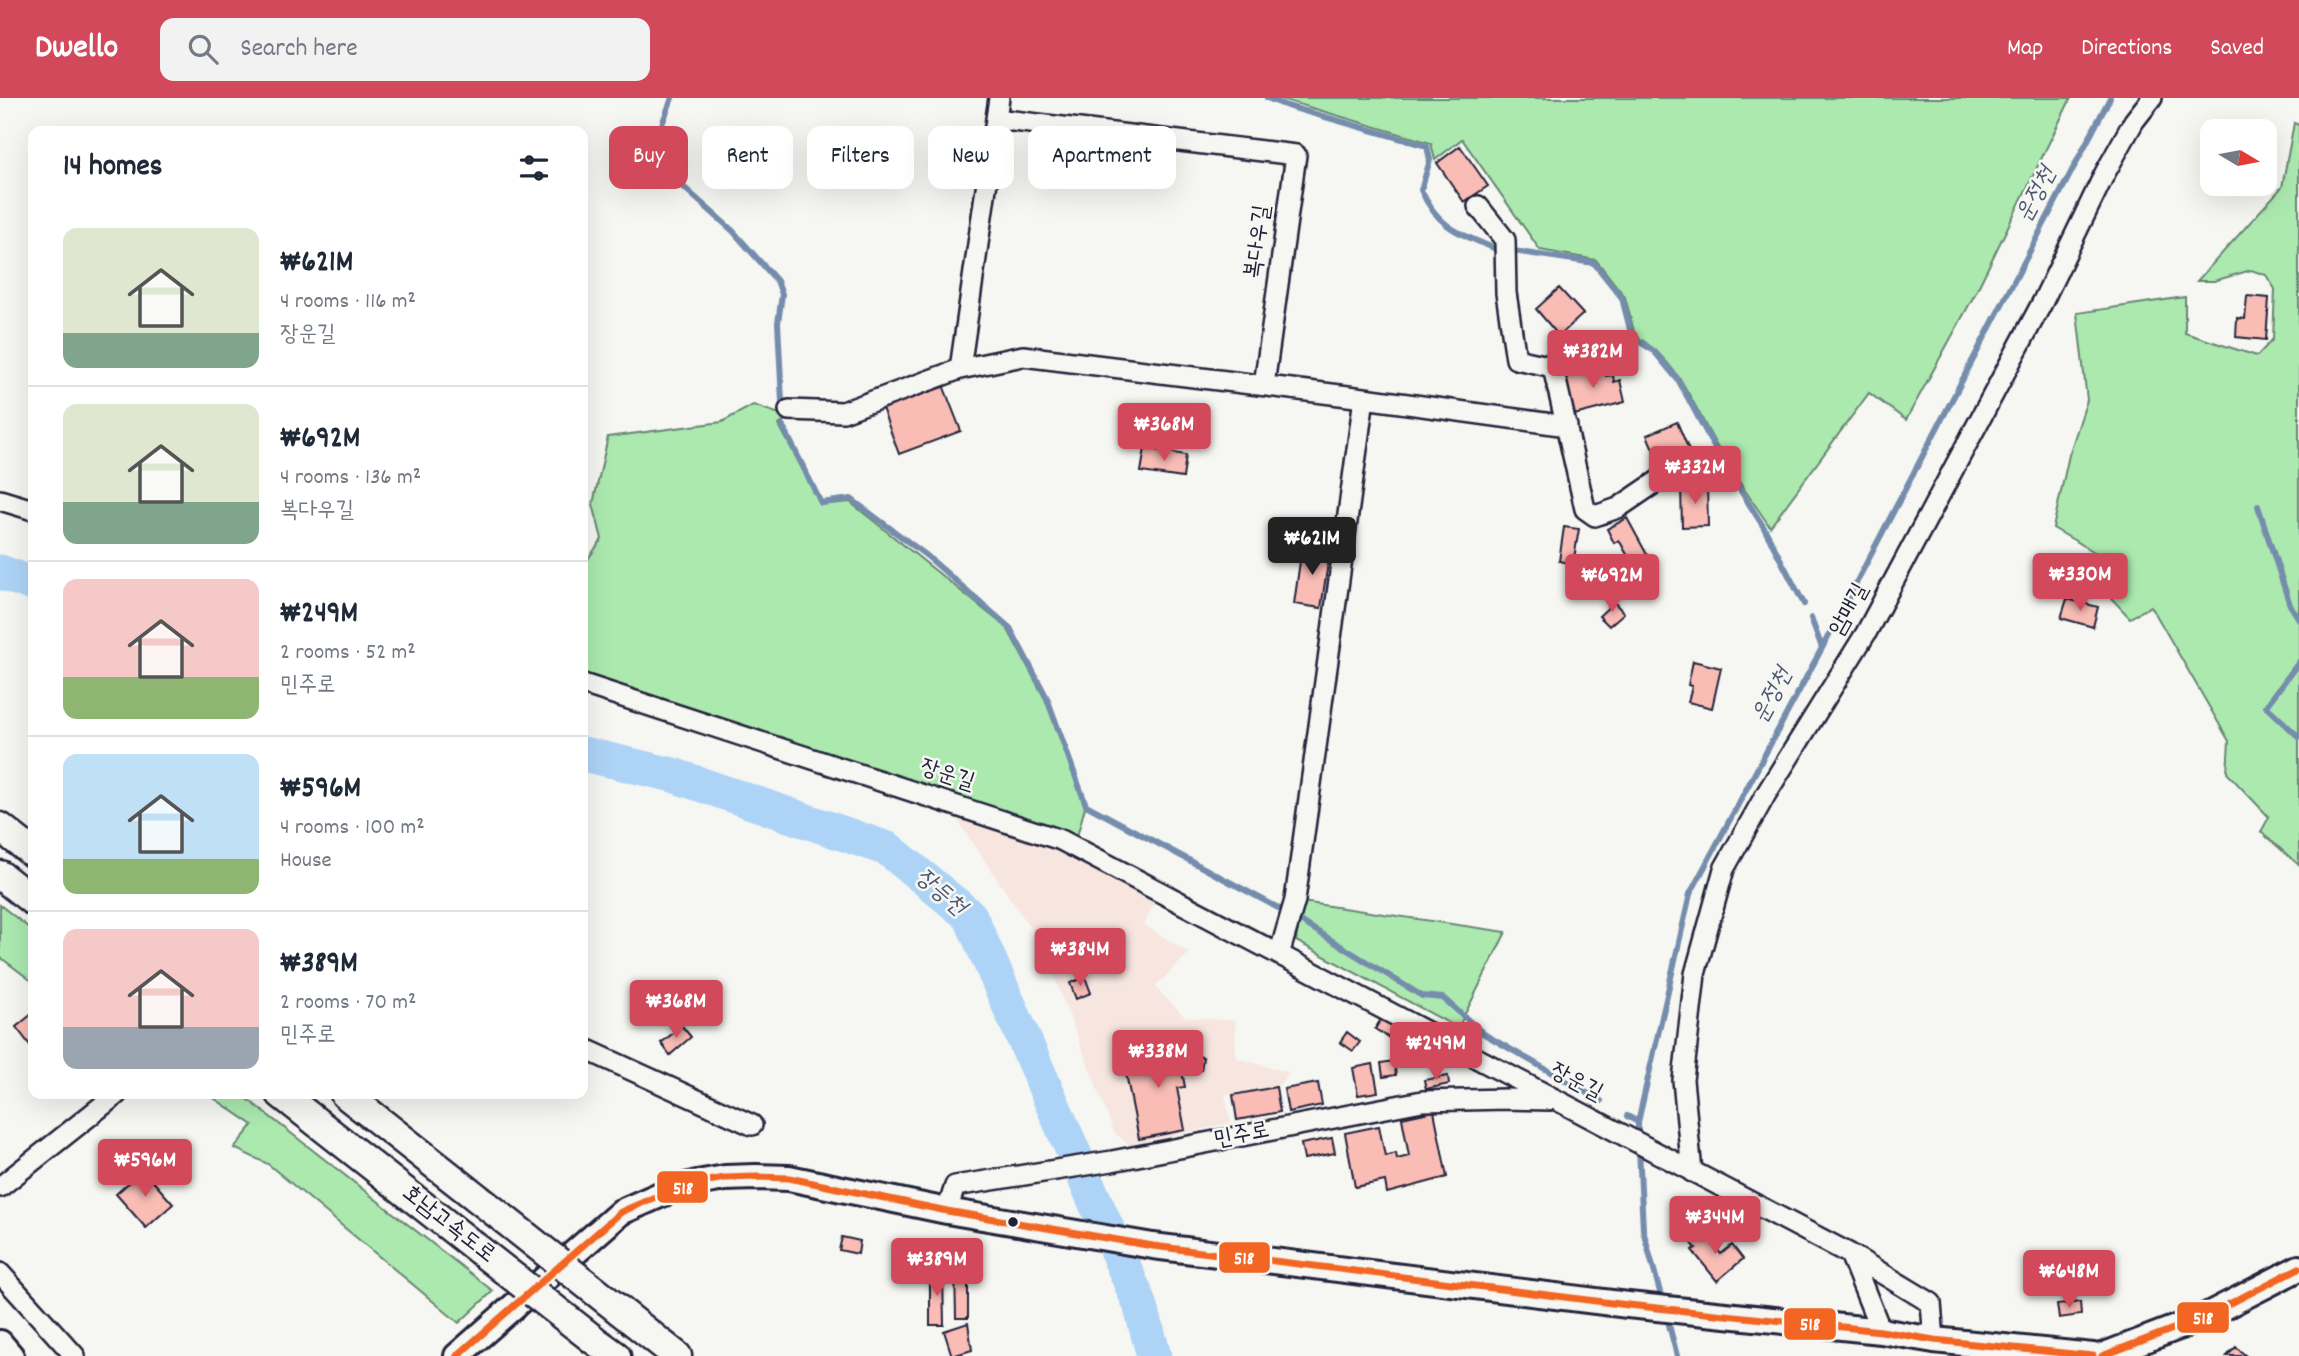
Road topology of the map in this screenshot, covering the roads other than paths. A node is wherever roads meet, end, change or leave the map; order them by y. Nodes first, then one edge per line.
1 (999, 98) edge
2 (2152, 98) edge
3 (996, 119) junction
4 (1478, 206) dead end
5 (960, 369) junction
6 (1264, 385) junction
7 (1364, 398) junction
8 (789, 410) dead end
9 (1567, 426) junction
10 (1671, 471) dead end
11 (0, 500) edge
12 (28, 508) edge
13 (588, 686) edge
14 (0, 827) edge
15 (28, 849) edge
16 (0, 875) edge
17 (28, 897) edge
18 (1279, 955) junction
19 (588, 1050) edge
20 (111, 1099) edge
21 (287, 1099) edge
22 (351, 1099) edge
23 (1557, 1100) junction
24 (752, 1125) dead end
25 (1692, 1172) junction
26 (0, 1187) edge
27 (947, 1211) junction
28 (1850, 1254) junction
29 (2299, 1268) edge
30 (0, 1273) edge
31 (1881, 1331) junction
32 (1934, 1340) junction
33 (0, 1343) edge
34 (605, 1348) edge
35 (11, 1356) edge
36 (75, 1356) edge
37 (457, 1356) edge
38 (677, 1356) edge
39 (2092, 1356) edge
40 (2102, 1356) edge

1 - 3 street
2 - 25 street, 암매길
3 - 5 street
3 - 6 street, 복다우길
4 - 9 street
5 - 6 street
5 - 8 street
6 - 7 street
7 - 9 street
7 - 18 street
9 - 10 street
11 - 12 street
13 - 18 street, 장운길
14 - 15 highway
16 - 17 highway
18 - 23 street, 장운길
19 - 24 street
20 - 26 street
21 - 34 highway, 호남고속도로, bridge
22 - 38 highway, 호남고속도로, bridge
23 - 25 street, 장운길
23 - 27 street, 민주로
25 - 28 street, 장운길
27 - 31 main road
27 - 37 main road
28 - 31 street
28 - 32 street, 장운길
29 - 40 main road
30 - 36 street
31 - 32 main road
32 - 39 main road
33 - 35 main road

